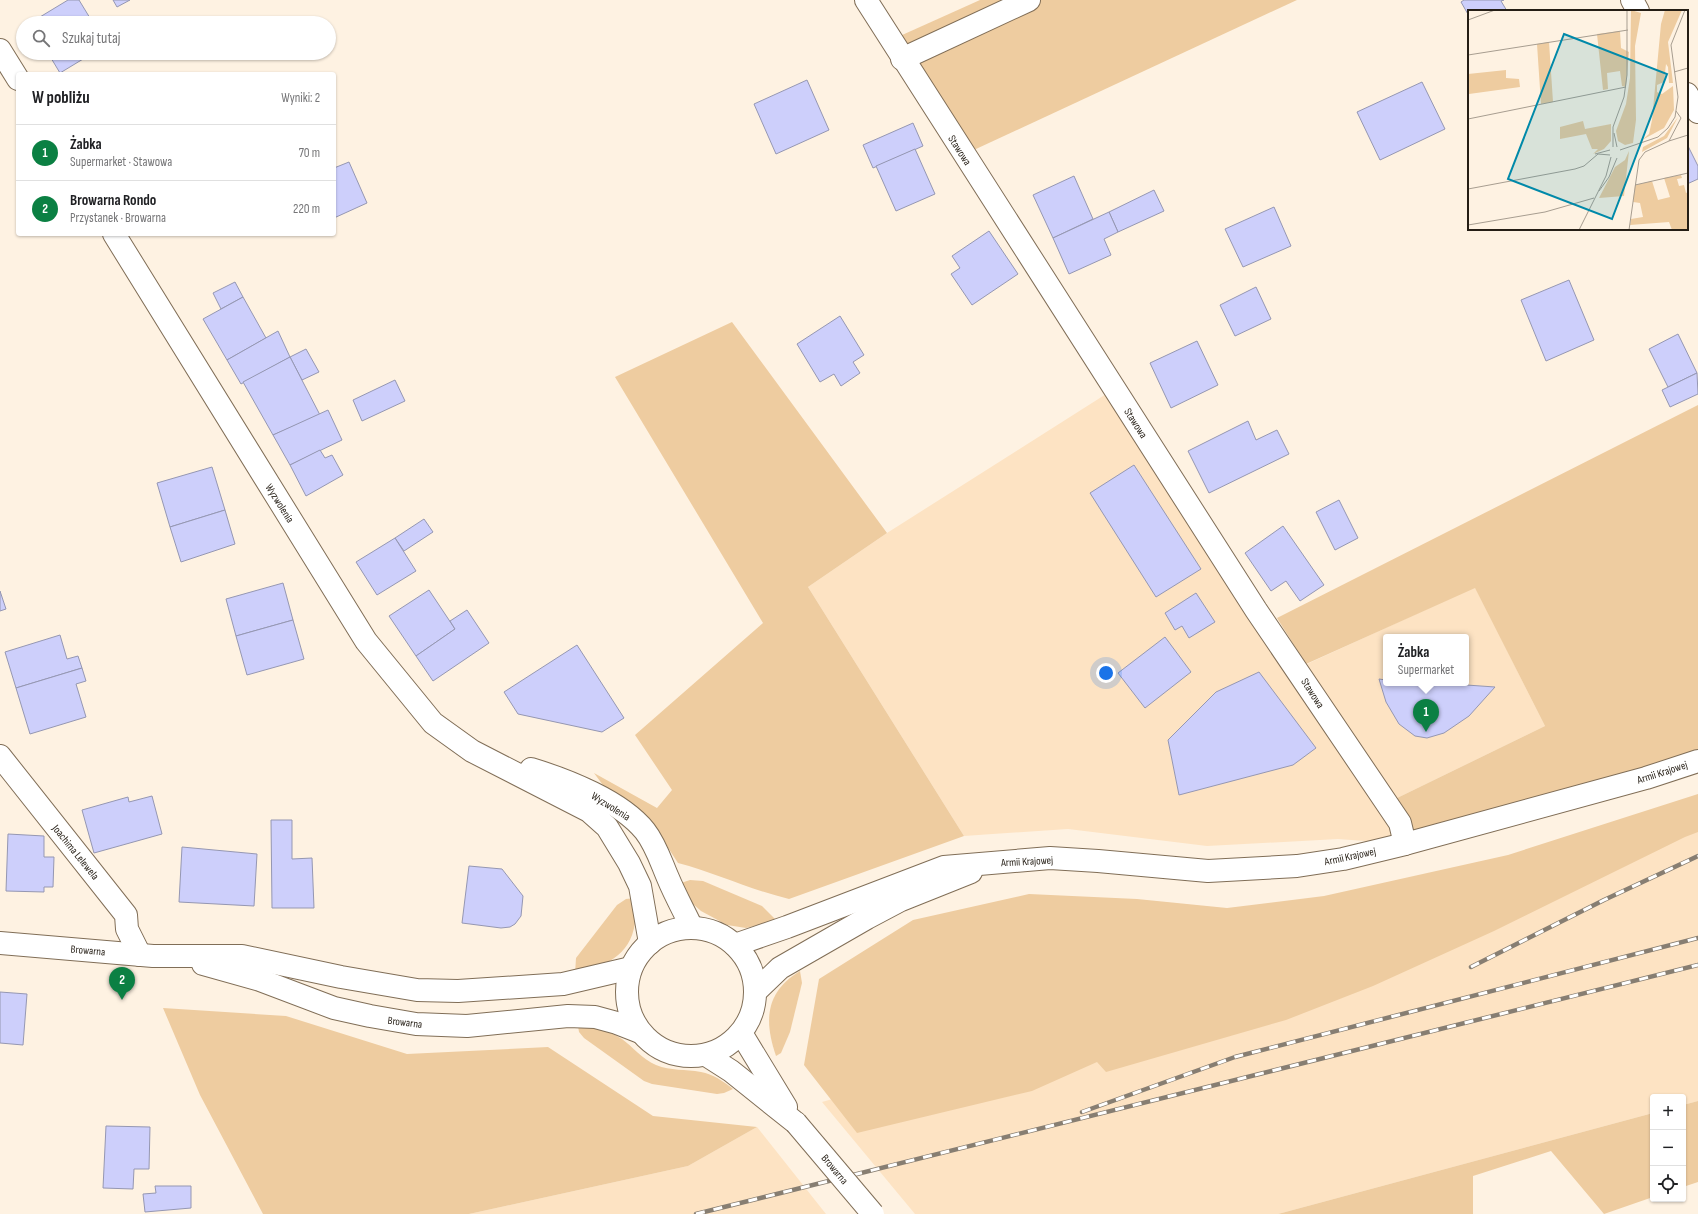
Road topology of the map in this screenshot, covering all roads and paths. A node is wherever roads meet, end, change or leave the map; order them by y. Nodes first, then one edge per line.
1 (866, 0) edge
2 (1029, 0) edge
3 (1632, 0) edge
4 (1637, 10) edge
5 (0, 50) edge
6 (902, 59) junction
7 (16, 76) edge
8 (1688, 96) edge
9 (1698, 112) edge
10 (115, 236) edge
11 (472, 751) junction
12 (0, 756) edge
13 (1698, 761) edge
14 (1405, 844) junction
15 (990, 863) junction
16 (692, 928) junction
17 (0, 943) edge
18 (650, 943) junction
19 (735, 944) junction
20 (140, 955) junction
21 (177, 956) junction
22 (631, 968) junction
23 (755, 992) junction
24 (640, 1032) junction
25 (741, 1033) junction
26 (706, 1055) junction
27 (796, 1123) junction
28 (873, 1214) edge

1 - 6 street, Stawowa
2 - 6 street
3 - 4 street
5 - 7 street
6 - 14 street, Stawowa
8 - 9 street
10 - 11 street, Wyzwolenia
11 - 16 street, Wyzwolenia
11 - 18 street, Wyzwolenia
12 - 20 street, Joachima Lelewela
13 - 14 street, Armii Krajowej
14 - 15 street, Armii Krajowej
15 - 19 street, Armii Krajowej
15 - 23 street, Armii Krajowej
16 - 18 street
16 - 19 street
17 - 20 street, Browarna
18 - 22 street
19 - 23 street
20 - 21 street, Browarna
21 - 22 street, Browarna
21 - 24 street, Browarna
22 - 24 street
23 - 25 street
24 - 26 street
25 - 26 street
25 - 27 street, Browarna
26 - 27 street, Browarna
27 - 28 street, Browarna, bridge

